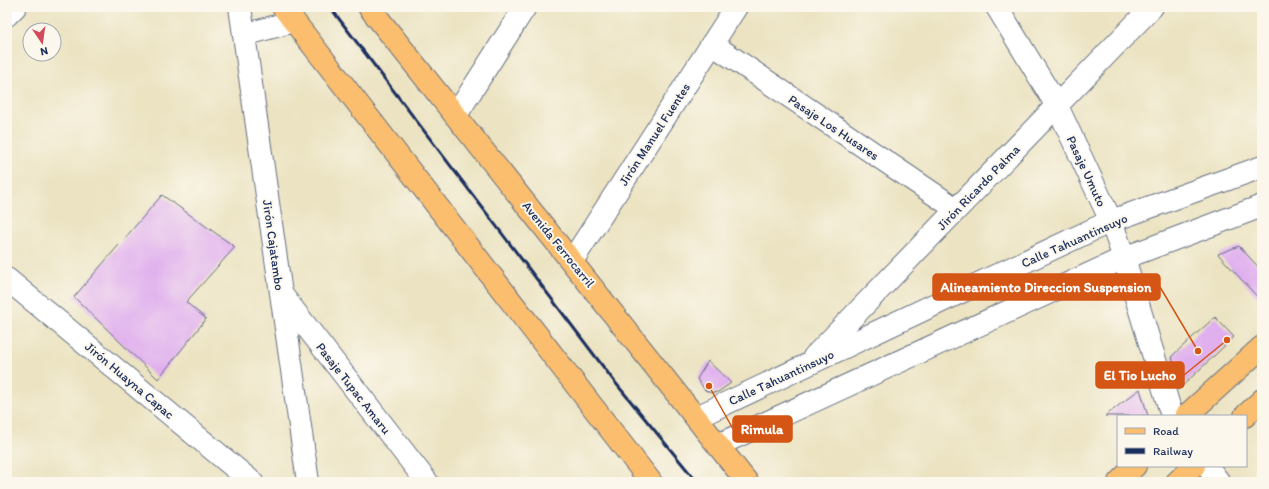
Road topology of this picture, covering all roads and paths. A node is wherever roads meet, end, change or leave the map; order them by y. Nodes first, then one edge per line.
1 (15, 7) edge
2 (240, 7) edge
3 (369, 7) edge
4 (525, 7) edge
5 (736, 7) edge
6 (997, 7) edge
7 (1152, 7) edge
8 (288, 14) edge
9 (7, 15) edge
10 (244, 35) junction
11 (712, 44) junction
12 (1056, 106) junction
13 (456, 115) junction
14 (1262, 167) edge
15 (1262, 206) edge
16 (956, 209) junction
17 (1111, 221) junction
18 (1124, 258) junction
19 (572, 261) junction
20 (7, 279) edge
21 (281, 294) junction
22 (1262, 347) edge
23 (804, 366) junction
24 (1262, 400) edge
25 (1172, 415) edge
26 (1187, 415) edge
27 (1246, 415) edge
28 (697, 417) junction
29 (718, 445) junction
30 (1134, 467) edge
31 (1193, 467) edge
32 (1208, 467) edge
33 (252, 482) edge
34 (308, 482) edge
35 (427, 482) edge
36 (652, 482) edge
37 (747, 482) edge
38 (1119, 482) edge
39 (1177, 482) edge
40 (1219, 482) edge

1 - 9 street
2 - 10 street, Jirón Cajatambo
3 - 13 main road, Avenida Ferrocarril
4 - 13 street
5 - 11 street, Jirón Manuel Fuentes
6 - 12 street, Pasaje Umuto
7 - 12 street, Jirón Ricardo Palma
8 - 10 street
8 - 36 main road
10 - 21 street, Jirón Cajatambo
11 - 16 street, Pasaje Los Husares
11 - 19 street, Jirón Manuel Fuentes
12 - 16 street, Jirón Ricardo Palma
12 - 17 street, Pasaje Umuto
13 - 19 main road, Avenida Ferrocarril
14 - 17 street, Calle Tahuantinsuyo
15 - 18 street
16 - 23 street, Jirón Ricardo Palma
17 - 18 street, Pasaje Umuto
17 - 23 street, Calle Tahuantinsuyo
18 - 25 street, Pasaje Umuto
18 - 29 street
19 - 28 main road, Avenida Ferrocarril
20 - 33 street, Jirón Huayna Capac
21 - 34 street, Jirón Cajatambo
21 - 35 street, Pasaje Tupac Amaru
22 - 26 main road
23 - 28 street, Calle Tahuantinsuyo
24 - 27 main road
28 - 29 main road, Avenida Ferrocarril
29 - 37 main road, Avenida Ferrocarril
30 - 38 main road
31 - 39 main road
32 - 40 street

